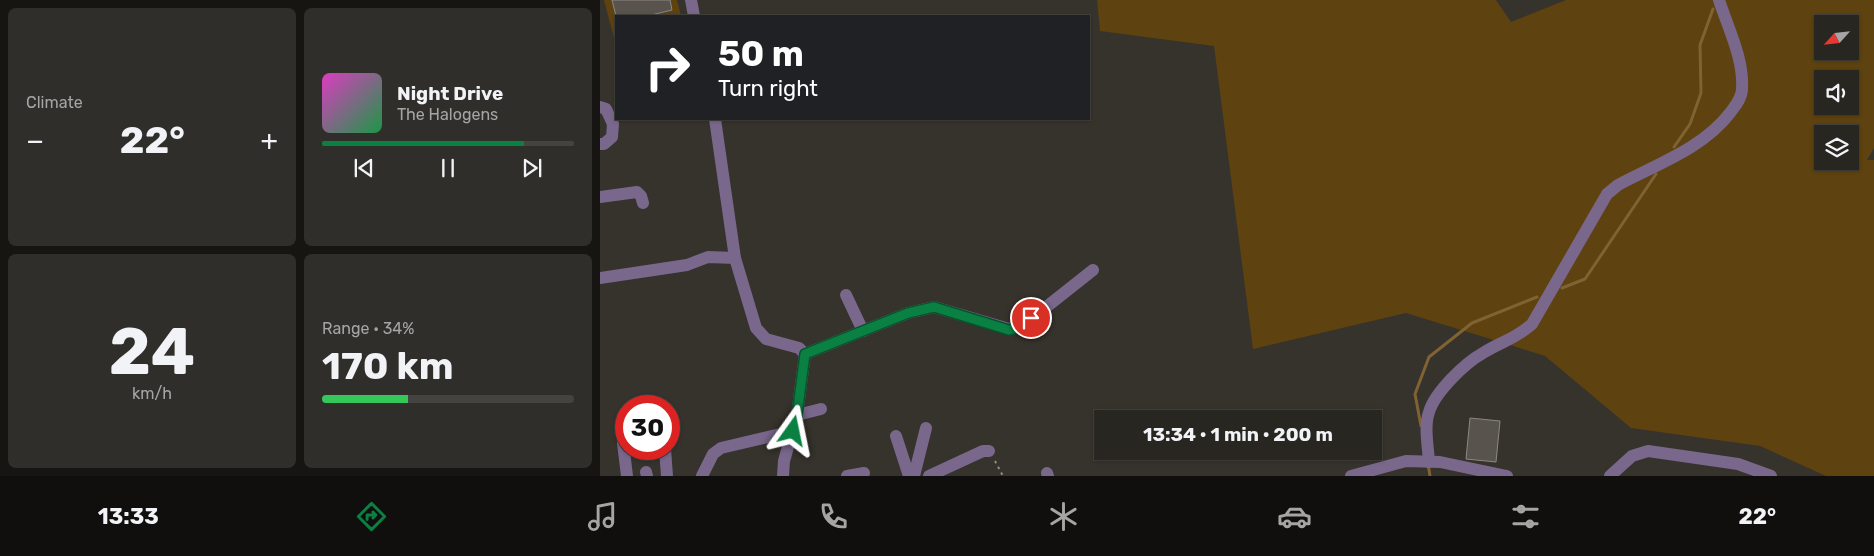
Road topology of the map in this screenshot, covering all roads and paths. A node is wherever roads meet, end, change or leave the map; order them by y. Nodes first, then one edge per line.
1 (691, 0) edge
2 (1719, 0) edge
3 (694, 15) edge
4 (600, 106) edge
5 (715, 120) edge
6 (600, 144) edge
7 (600, 197) edge
8 (642, 202) dead end
9 (734, 258) junction
10 (1093, 270) dead end
11 (600, 278) edge
12 (846, 295) dead end
13 (862, 331) junction
14 (805, 354) junction
15 (821, 409) dead end
16 (797, 415) junction
17 (926, 428) dead end
18 (793, 431) junction
19 (896, 436) dead end
20 (989, 451) joint
21 (625, 460) edge
22 (665, 460) edge
23 (1425, 461) junction
24 (864, 473) dead end
25 (627, 476) edge
26 (667, 476) edge
27 (702, 476) edge
28 (783, 476) edge
29 (846, 476) edge
30 (909, 476) edge
31 (914, 476) edge
32 (928, 476) edge
33 (1003, 476) edge
34 (1351, 476) edge
35 (1507, 476) edge
36 (1610, 476) edge
37 (1771, 476) edge

1 - 3 street
2 - 23 street
4 - 6 street
5 - 9 street
7 - 8 street
9 - 11 street
9 - 14 street
10 - 13 street
12 - 13 street
13 - 14 street
14 - 16 street
15 - 16 street
16 - 18 street
17 - 31 street
18 - 27 street
18 - 28 street
19 - 30 street
20 - 32 street
20 - 33 path
21 - 25 street
22 - 26 street
23 - 34 street
23 - 35 street
24 - 29 street
36 - 37 street

